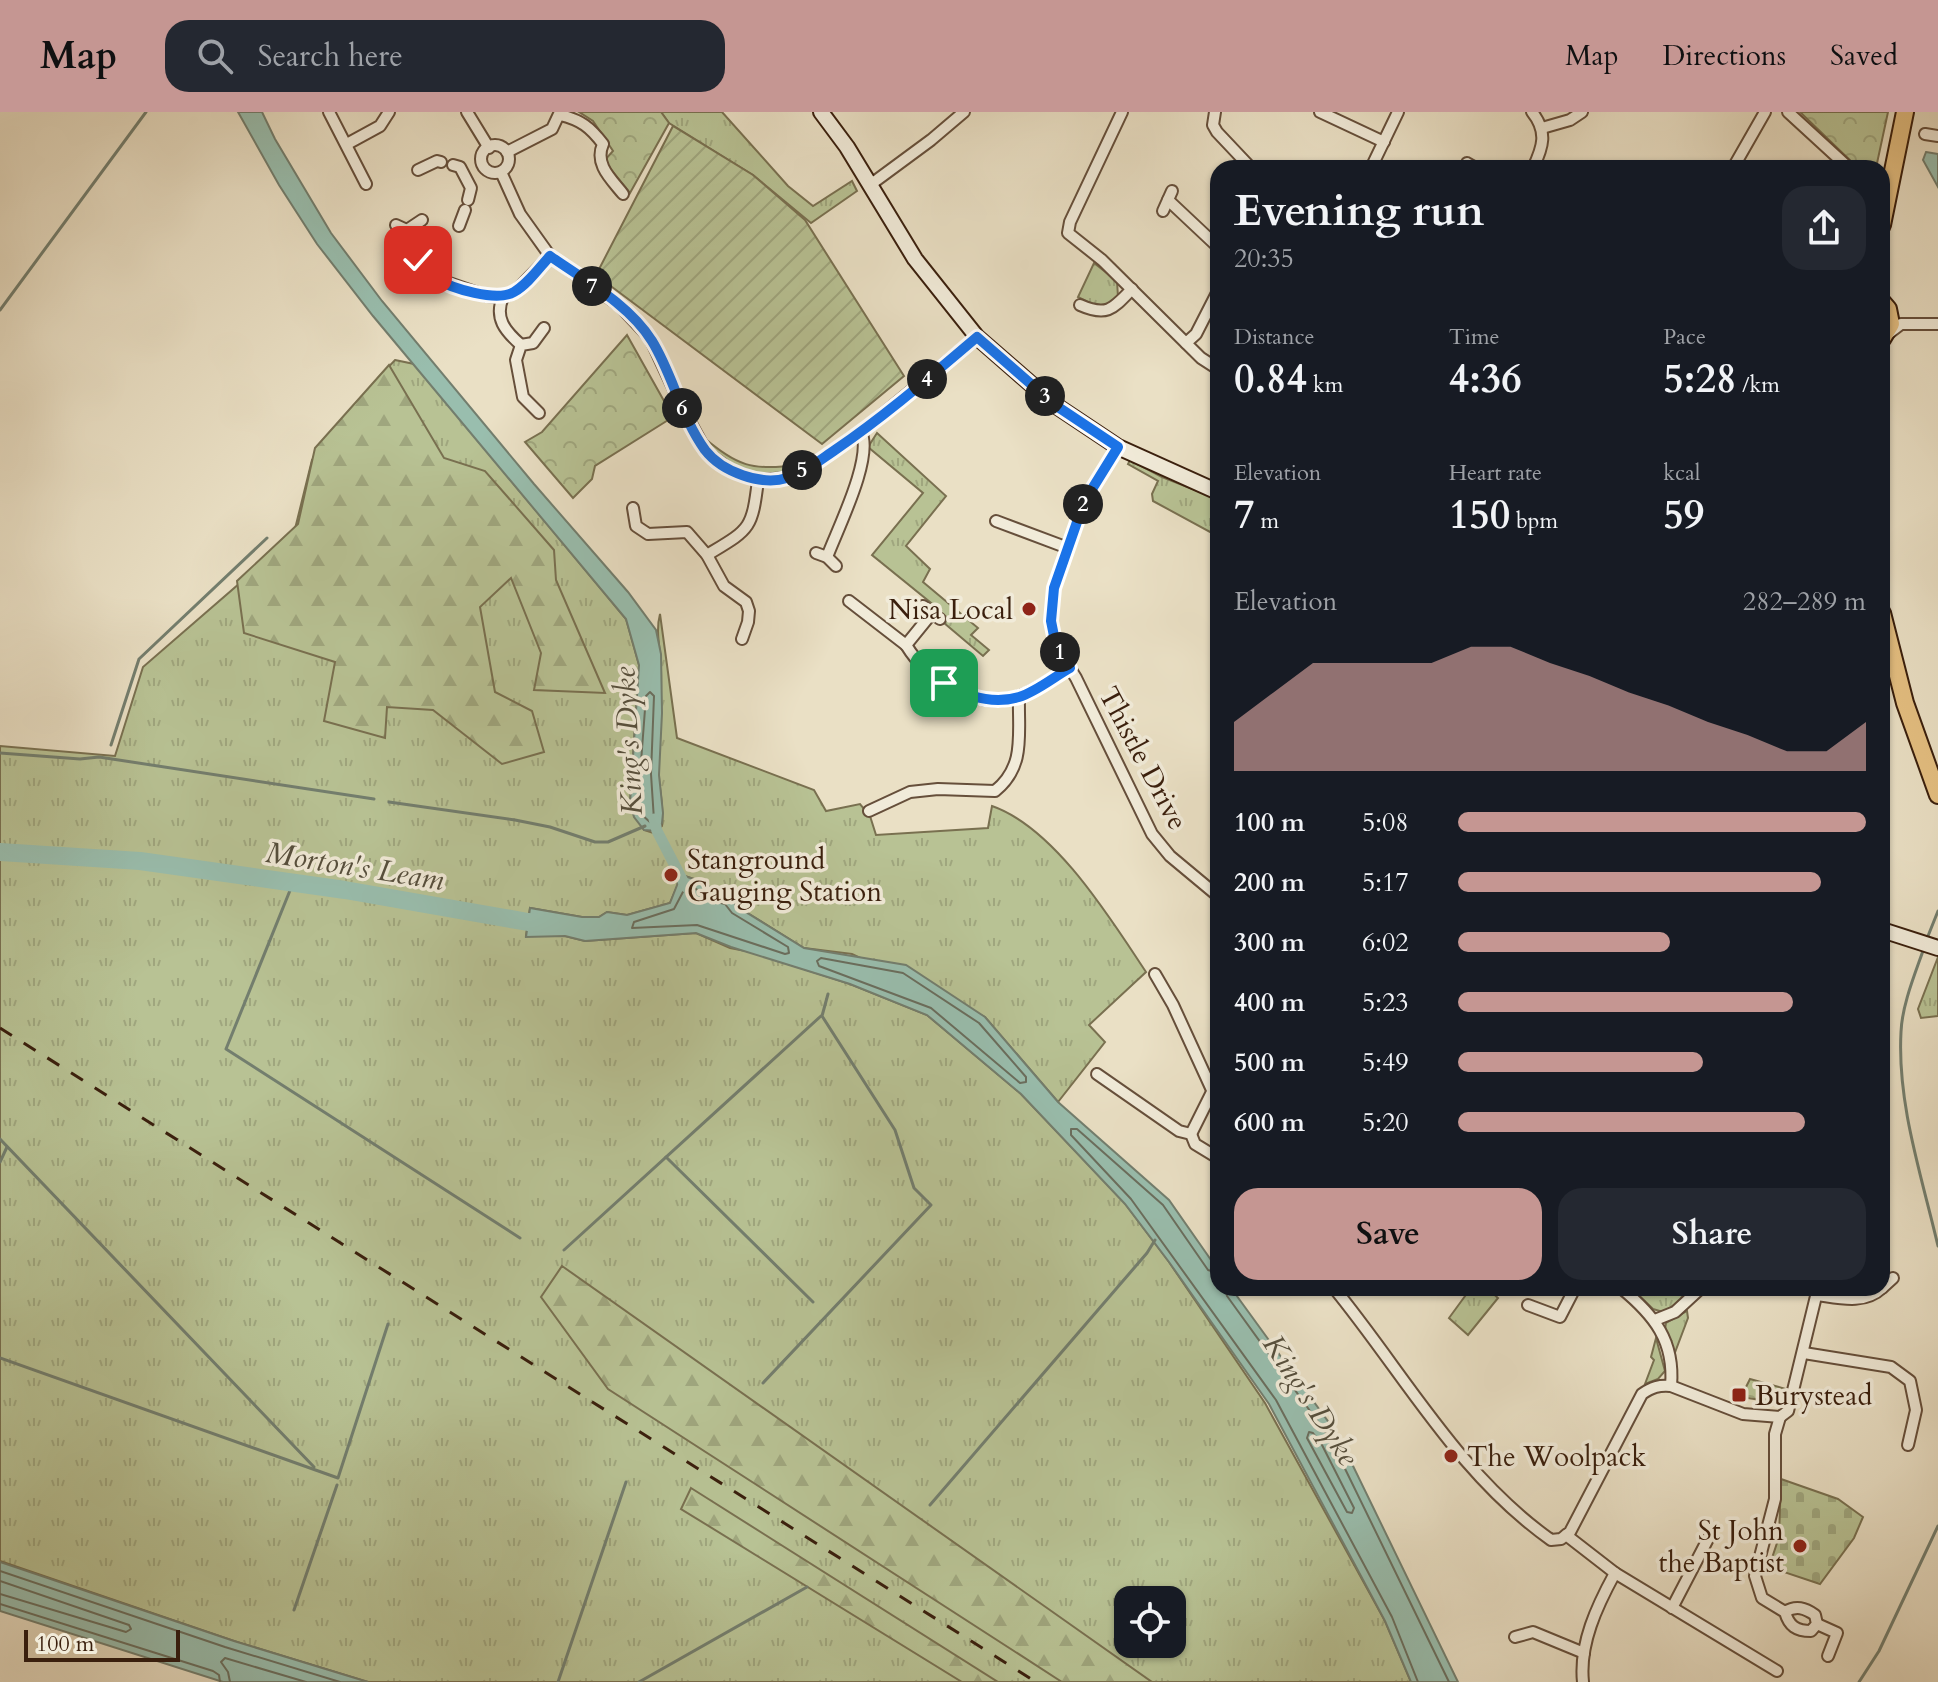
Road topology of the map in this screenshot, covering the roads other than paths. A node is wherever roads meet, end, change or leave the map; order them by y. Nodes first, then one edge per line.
1 (329, 112) edge
2 (389, 112) edge
3 (467, 112) edge
4 (821, 112) edge
5 (964, 112) edge
6 (1122, 112) edge
7 (1215, 112) edge
8 (1320, 112) edge
9 (1398, 112) edge
10 (1532, 112) edge
11 (1582, 112) edge
12 (1765, 112) edge
13 (1788, 112) edge
14 (1905, 112) edge
15 (560, 113) edge
16 (1542, 128) junction
17 (1925, 134) dead end
18 (1938, 136) edge
19 (1384, 142) junction
20 (347, 144) junction
21 (489, 148) junction
22 (507, 152) junction
23 (1243, 160) edge
24 (1375, 160) edge
25 (1536, 160) edge
26 (1738, 160) edge
27 (1840, 160) edge
28 (441, 162) dead end
29 (453, 165) dead end
30 (484, 166) junction
31 (418, 170) dead end
32 (501, 172) junction
33 (465, 176) junction
34 (366, 184) dead end
35 (870, 185) junction
36 (1890, 186) edge
37 (623, 194) dead end
38 (1167, 201) dead end
39 (422, 220) dead end
40 (396, 225) dead end
41 (459, 226) dead end
42 (407, 230) junction
43 (1210, 240) edge
44 (550, 256) junction
45 (1132, 289) junction
46 (503, 297) junction
47 (1080, 305) dead end
48 (1210, 307) edge
49 (1890, 310) edge
50 (1901, 324) junction
51 (1938, 324) edge
52 (544, 328) dead end
53 (1890, 333) edge
54 (977, 337) junction
55 (1186, 343) junction
56 (521, 345) junction
57 (1210, 364) edge
58 (539, 413) dead end
59 (861, 432) junction
60 (1118, 447) junction
61 (758, 480) junction
62 (1210, 488) edge
63 (633, 508) dead end
64 (996, 521) dead end
65 (1068, 548) junction
66 (707, 555) junction
67 (836, 566) dead end
68 (849, 601) dead end
69 (932, 613) dead end
70 (742, 639) dead end
71 (1890, 644) edge
72 (906, 645) junction
73 (1070, 668) junction
74 (1019, 697) junction
75 (1938, 795) edge
76 (869, 811) dead end
77 (1210, 884) edge
78 (1890, 933) edge
79 (1929, 945) edge
80 (1155, 974) dead end
81 (1097, 1074) dead end
82 (1210, 1075) edge
83 (1210, 1095) edge
84 (1191, 1134) junction
85 (1210, 1153) edge
86 (1893, 1278) dead end
87 (1890, 1281) edge
88 (1340, 1296) edge
89 (1571, 1296) edge
90 (1631, 1296) edge
91 (1692, 1296) edge
92 (1816, 1296) edge
93 (1836, 1296) edge
94 (1869, 1296) edge
95 (1528, 1305) dead end
96 (1655, 1320) junction
97 (1804, 1353) junction
98 (1671, 1386) junction
99 (1780, 1417) junction
100 (1908, 1445) dead end
101 (1566, 1535) junction
102 (1709, 1537) dead end
103 (1615, 1573) junction
104 (1672, 1608) junction
105 (1785, 1612) junction
106 (1817, 1624) junction
107 (1515, 1637) dead end
108 (1584, 1653) junction
109 (1828, 1656) dead end
110 (1777, 1671) dead end
111 (1583, 1682) edge

1 - 20 street
2 - 20 street
3 - 21 street
4 - 35 street
5 - 35 street
6 - 45 street
7 - 23 street
8 - 19 street
9 - 19 street
10 - 16 street
11 - 16 street
12 - 26 street
13 - 27 street
14 - 36 main road
15 - 22 street
15 - 37 street
16 - 25 street
17 - 18 street
19 - 24 street
20 - 34 street
21 - 22 street
21 - 30 street
22 - 32 street
28 - 31 street
29 - 33 street
30 - 32 street
30 - 33 street
32 - 44 street
33 - 41 street
35 - 54 street
38 - 43 street
39 - 42 street
40 - 42 street
42 - 46 street
44 - 46 street
44 - 61 street
45 - 47 street
45 - 55 street
46 - 56 street
48 - 55 street
49 - 50 street
50 - 51 street
50 - 53 street
52 - 56 street
54 - 59 street
54 - 60 street
55 - 57 street
56 - 58 street
59 - 61 street
59 - 67 street
60 - 62 street
60 - 65 street, Thistle Drive
61 - 66 street
63 - 66 street
64 - 65 street
65 - 73 street, Thistle Drive
66 - 70 street
68 - 72 street
69 - 72 street
71 - 75 main road
72 - 74 street
73 - 74 street
73 - 77 street, Thistle Drive
74 - 76 street
78 - 79 street
80 - 82 street
81 - 84 street
83 - 84 street
84 - 85 street
86 - 87 street
88 - 101 street
89 - 95 street
90 - 96 street
91 - 96 street
92 - 97 street
93 - 94 street
96 - 98 street
97 - 99 street
97 - 100 street
98 - 99 street
98 - 101 street
99 - 105 street
101 - 103 street
102 - 104 street
103 - 104 street
103 - 108 street
104 - 110 street
105 - 106 street
105 - 106 street
106 - 109 street
107 - 108 street
108 - 111 street

